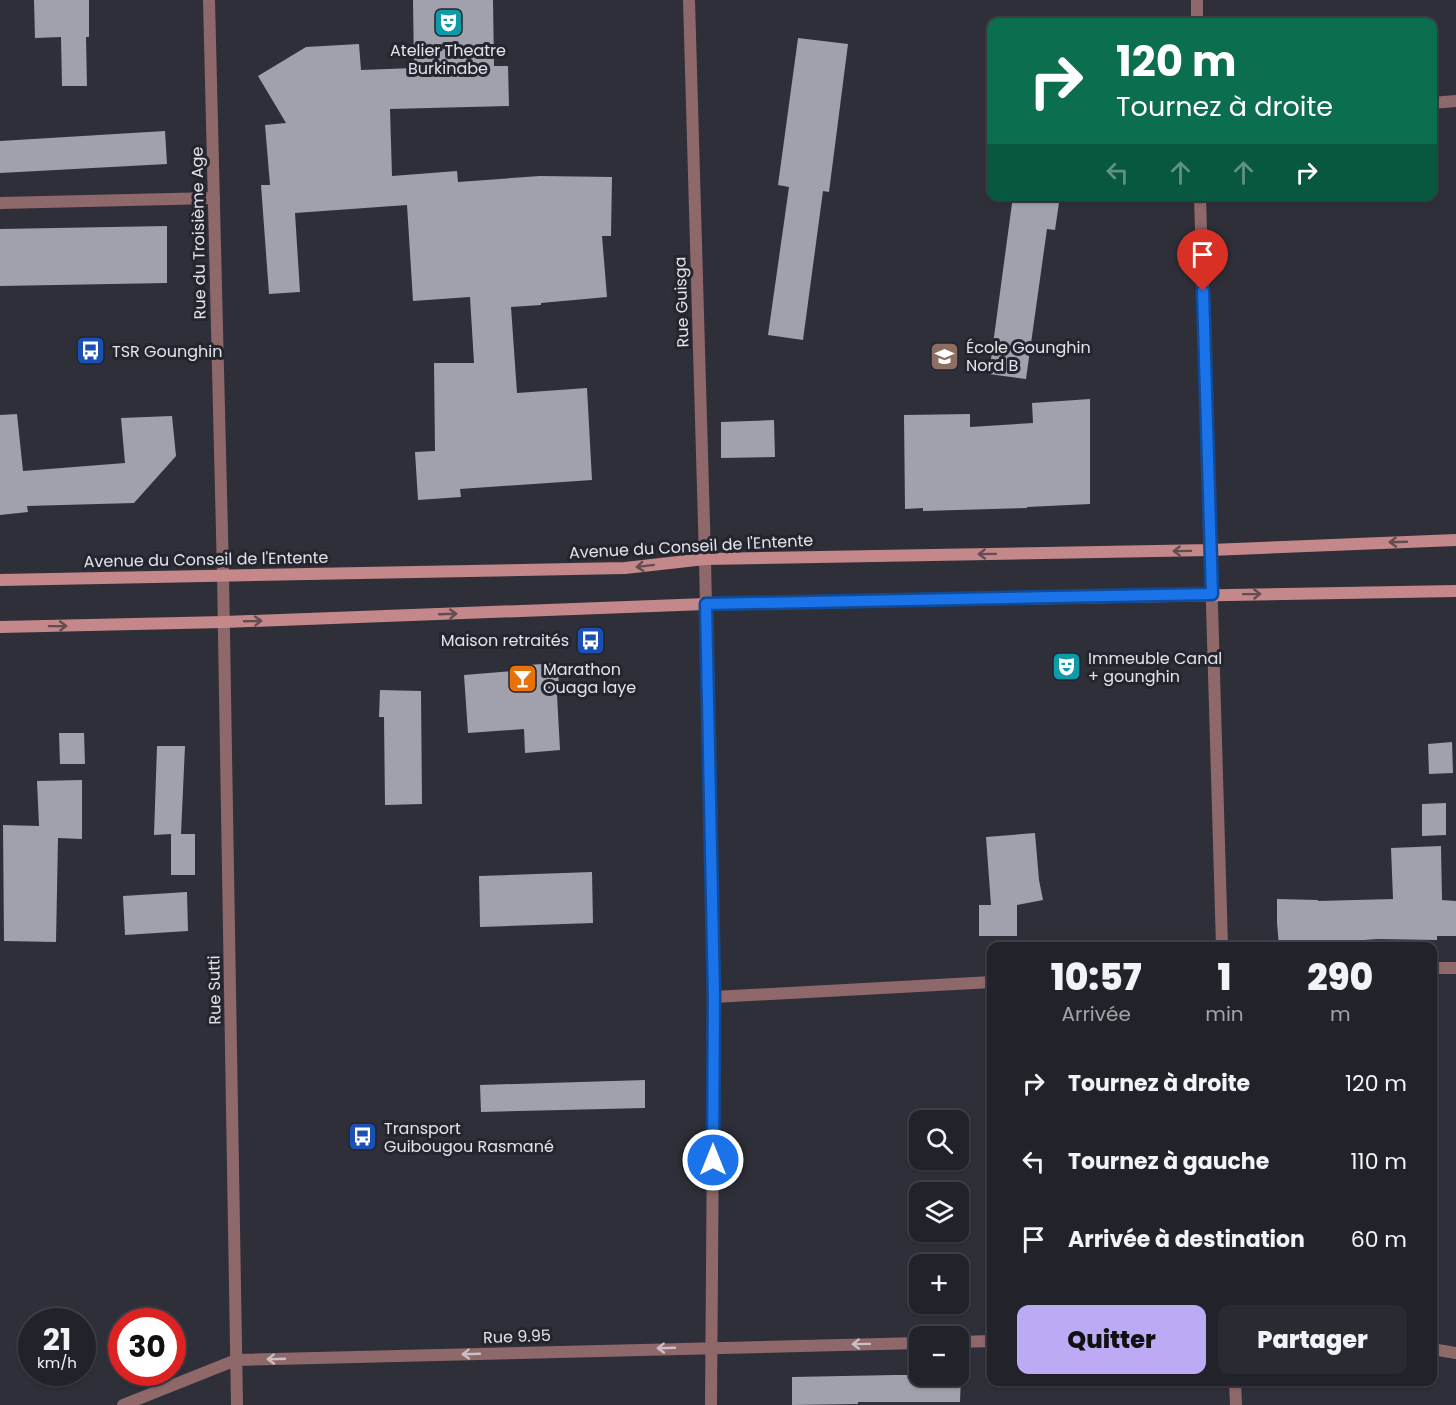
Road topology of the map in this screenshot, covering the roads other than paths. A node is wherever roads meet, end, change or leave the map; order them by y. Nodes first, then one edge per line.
1 (209, 0) edge
2 (689, 0) edge
3 (1197, 0) edge
4 (1197, 18) edge
5 (1456, 101) edge
6 (1437, 103) edge
7 (214, 198) junction
8 (1200, 201) edge
9 (0, 203) edge
10 (1456, 540) edge
11 (1211, 550) junction
12 (705, 559) junction
13 (223, 574) junction
14 (0, 580) edge
15 (1456, 591) edge
16 (1212, 594) junction
17 (706, 604) junction
18 (224, 622) junction
19 (0, 627) edge
20 (1222, 942) edge
21 (1437, 968) edge
22 (1456, 968) edge
23 (987, 982) edge
24 (714, 997) junction
25 (987, 1341) edge
26 (969, 1342) edge
27 (909, 1343) edge
28 (712, 1347) junction
29 (1437, 1350) edge
30 (1456, 1353) edge
31 (237, 1360) junction
32 (1235, 1386) edge
33 (123, 1405) edge
34 (237, 1405) edge
35 (711, 1405) edge
36 (1236, 1405) edge

1 - 7 street, Rue du Troisième Age
2 - 12 street, Rue Guisga
3 - 4 street
5 - 6 street
7 - 9 street
7 - 13 street, Rue du Troisième Age
8 - 11 street
10 -> 11 street, Avenue du Conseil de l'Entente
11 -> 12 street, Avenue du Conseil de l'Entente
11 - 16 street
12 -> 13 street, Avenue du Conseil de l'Entente
12 - 17 street, Rue Guisga
13 - 14 street, Avenue du Conseil de l'Entente
13 - 18 street, Rue Sutti
16 -> 15 street
16 - 17 street
16 - 20 street
18 -> 17 street
17 - 24 street, Rue Guisga
19 -> 18 street
18 - 31 street, Rue Sutti
21 - 22 street
23 - 24 street
24 - 28 street, Rue Guisga
25 - 26 street
27 -> 28 street, Rue 9.95
28 -> 31 street, Rue 9.95
28 - 35 street, Rue Guisga
29 - 30 street
31 - 33 street, Rue 9.95
31 - 34 street, Rue Sutti
32 - 36 street

